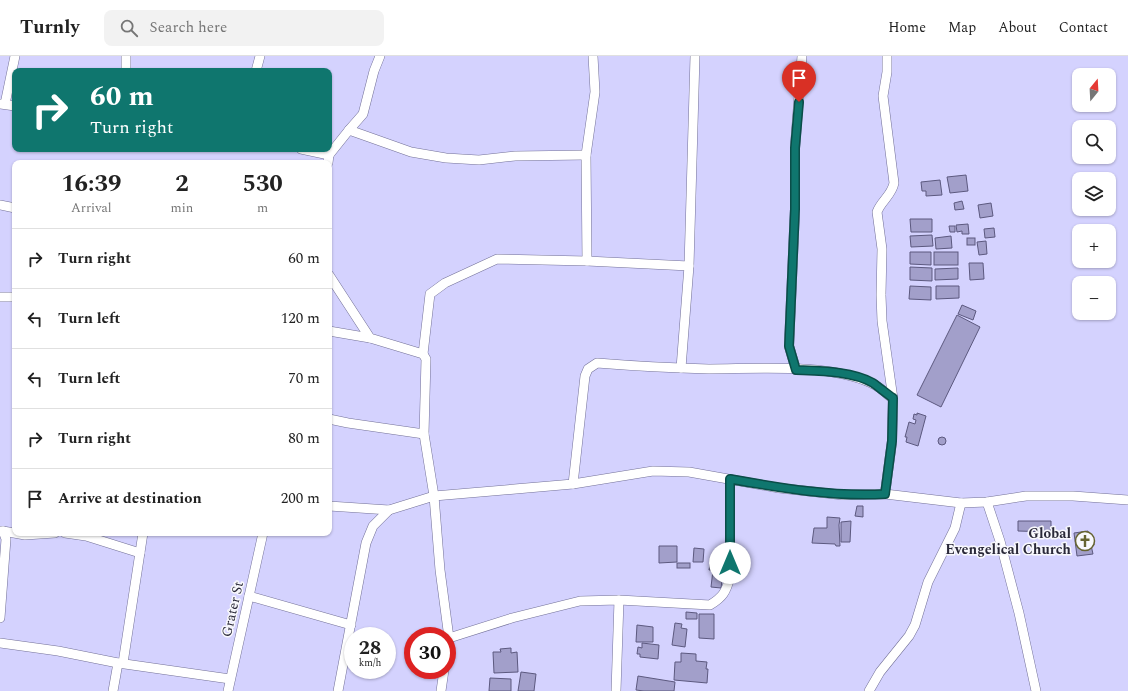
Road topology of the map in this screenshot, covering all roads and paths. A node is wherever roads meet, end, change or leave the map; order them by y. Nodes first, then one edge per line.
1 (15, 56) edge
2 (126, 56) edge
3 (260, 56) edge
4 (380, 56) edge
5 (592, 56) edge
6 (695, 56) edge
7 (802, 56) edge
8 (887, 56) edge
9 (126, 68) edge
10 (257, 68) edge
11 (3, 104) edge
12 (349, 130) junction
13 (309, 152) edge
14 (586, 155) junction
15 (328, 159) edge
16 (0, 205) edge
17 (12, 207) edge
18 (587, 261) junction
19 (689, 266) junction
20 (332, 281) edge
21 (0, 297) edge
22 (12, 297) edge
23 (332, 332) edge
24 (370, 338) junction
25 (423, 354) junction
26 (681, 368) junction
27 (796, 370) junction
28 (893, 398) junction
29 (332, 420) edge
30 (424, 434) junction
31 (730, 479) junction
32 (573, 484) junction
33 (885, 494) junction
34 (434, 496) junction
35 (1128, 500) edge
36 (987, 502) junction
37 (961, 503) junction
38 (332, 506) edge
39 (389, 510) junction
40 (1, 531) edge
41 (12, 533) edge
42 (86, 536) edge
43 (143, 536) edge
44 (262, 536) edge
45 (140, 553) junction
46 (249, 596) junction
47 (619, 600) junction
48 (0, 618) edge
49 (351, 625) junction
50 (448, 627) edge
51 (456, 636) edge
52 (0, 643) edge
53 (121, 663) junction
54 (230, 678) junction
55 (443, 679) edge
56 (113, 691) edge
57 (228, 691) edge
58 (338, 691) edge
59 (441, 691) edge
60 (616, 691) edge
61 (869, 691) edge
62 (1036, 691) edge

1 - 11 street
2 - 9 street
3 - 10 street
4 - 12 street
5 - 14 street
6 - 19 street
7 - 27 street
8 - 28 street
12 - 14 street
12 - 15 street
13 - 15 street
14 - 18 street
16 - 17 street
18 - 19 street
18 - 25 street
19 - 26 street
20 - 24 street
21 - 22 street
23 - 24 street
24 - 25 street
25 - 30 street
26 - 27 street
26 - 32 street
27 - 28 street
28 - 33 street
29 - 30 street
30 - 34 street
31 - 32 street
31 - 33 street
31 - 47 street
32 - 34 street
33 - 37 street
34 - 39 street
34 - 50 street
35 - 36 street
36 - 37 street
36 - 62 street
37 - 61 street
38 - 39 street
39 - 49 street
40 - 41 street
40 - 48 street
42 - 45 street
43 - 45 street
44 - 46 street, Grater St
45 - 53 street
46 - 49 street
46 - 54 street, Grater St
47 - 51 street
47 - 60 street
49 - 58 street
52 - 53 street
53 - 54 street
53 - 56 street
54 - 57 street, Grater St
55 - 59 street

